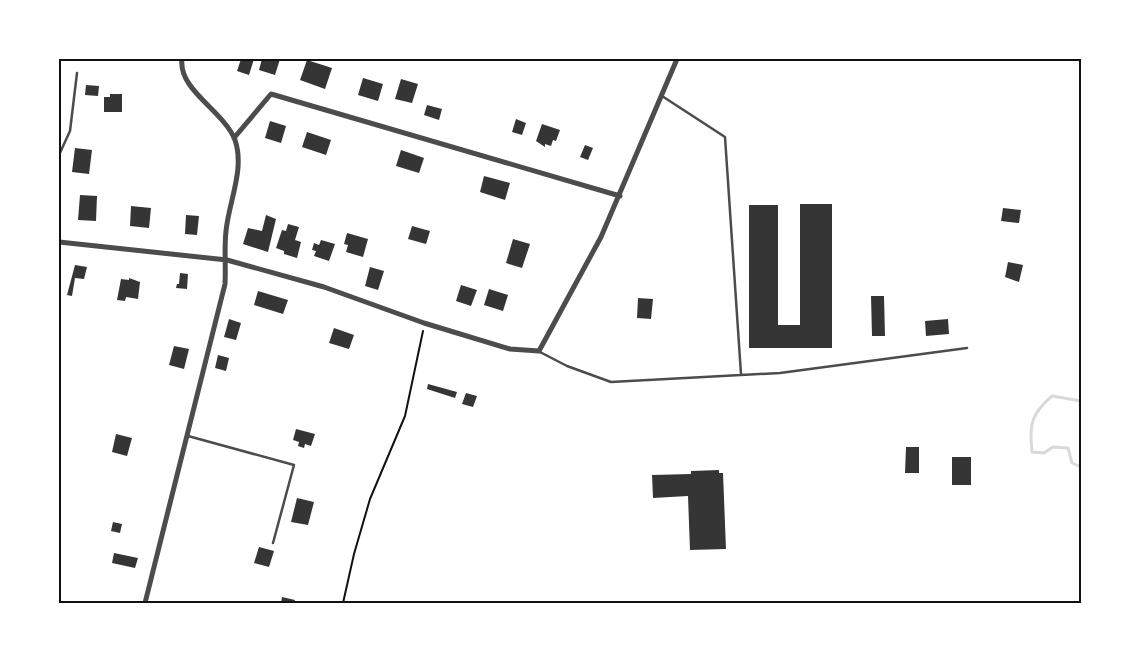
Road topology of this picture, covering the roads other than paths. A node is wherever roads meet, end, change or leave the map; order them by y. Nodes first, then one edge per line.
1 (182, 59) edge
2 (677, 59) edge
3 (77, 72) dead end
4 (662, 96) junction
5 (234, 138) junction
6 (59, 155) edge
7 (620, 196) junction
8 (59, 242) edge
9 (227, 260) junction
10 (967, 348) dead end
11 (539, 351) junction
12 (741, 374) junction
13 (186, 435) junction
14 (273, 544) dead end
15 (145, 603) edge

1 - 5 street
2 - 4 street
3 - 6 lane
4 - 7 street
4 - 12 lane
5 - 7 street
5 - 9 street
7 - 11 street
8 - 9 street
9 - 11 street
9 - 13 street
10 - 12 lane
11 - 12 lane
13 - 14 lane
13 - 15 street

